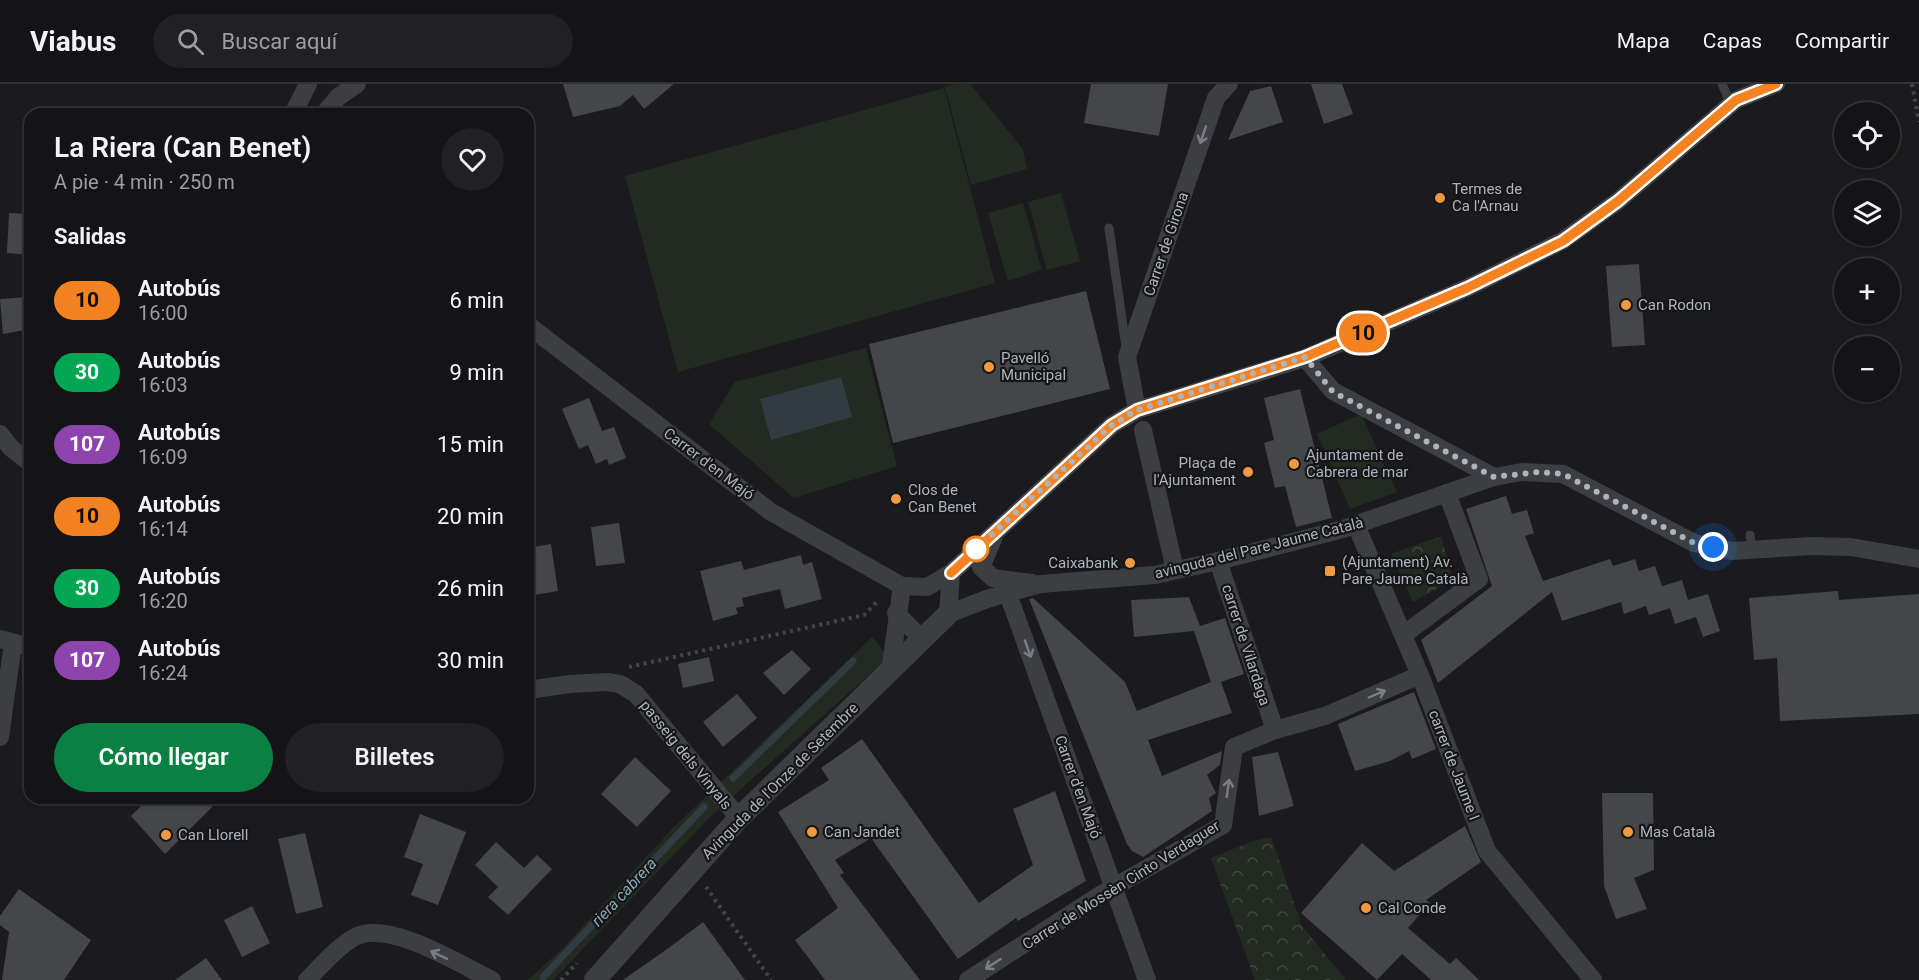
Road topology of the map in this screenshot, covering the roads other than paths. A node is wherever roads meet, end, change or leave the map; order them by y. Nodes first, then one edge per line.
1 (308, 84) edge
2 (357, 84) edge
3 (1229, 84) edge
4 (1722, 84) edge
5 (1776, 84) edge
6 (1731, 104) junction
7 (296, 108) edge
8 (329, 108) edge
9 (1109, 228) dead end
10 (534, 330) edge
11 (1127, 357) junction
12 (1305, 357) junction
13 (1137, 410) junction
14 (1143, 430) dead end
15 (0, 434) edge
16 (24, 458) edge
17 (1494, 477) junction
18 (1447, 493) junction
19 (1007, 519) junction
20 (1356, 525) junction
21 (1919, 559) edge
22 (1218, 561) junction
23 (1175, 570) junction
24 (951, 573) junction
25 (898, 584) junction
26 (1040, 584) junction
27 (1008, 594) junction
28 (896, 613) junction
29 (948, 614) junction
30 (1403, 634) junction
31 (922, 639) junction
32 (14, 643) edge
33 (890, 672) junction
34 (1420, 675) junction
35 (534, 689) edge
36 (1275, 730) junction
37 (0, 737) edge
38 (733, 813) junction
39 (1113, 888) junction
40 (604, 976) edge
41 (307, 980) edge
42 (492, 980) edge
43 (968, 980) edge
44 (1147, 980) edge
45 (1593, 980) edge

1 - 7 street
2 - 8 street
3 -> 11 street, Carrer de Girona
4 - 6 lane
5 - 6 street
6 - 12 street
9 - 11 lane
10 - 25 street, Carrer d'en Majó
11 - 13 street, Carrer de Girona
12 - 13 street
12 - 17 street
13 - 19 street
14 - 23 street
15 - 16 street
17 - 18 street, avinguda del Pare Jaume Català
17 - 21 street, avinguda del Pare Jaume Català
18 - 20 street, avinguda del Pare Jaume Català
18 - 30 street
19 - 24 street
19 - 26 street, avinguda del Pare Jaume Català
20 - 22 street, avinguda del Pare Jaume Català
20 - 30 street, carrer de Jaume I
22 - 23 street, avinguda del Pare Jaume Català
22 - 36 street, carrer de Vilardaga
23 - 26 street, avinguda del Pare Jaume Català
24 - 25 street
24 - 29 street
25 - 28 street
26 - 27 street, avinguda del Pare Jaume Català
27 - 29 street, avinguda del Pare Jaume Català
27 -> 39 street, Carrer d'en Majó
28 - 31 street
28 - 33 street
29 - 31 street, Avinguda de l'Onze de Setembre
30 - 34 street, carrer de Jaume I
31 - 33 street, Avinguda de l'Onze de Setembre
32 - 37 street
33 - 38 street, Avinguda de l'Onze de Setembre
36 -> 34 street, Carrer de Mossèn Cinto Verdaguer
34 - 45 street, carrer de Jaume I
35 - 38 street, passeig dels Vinyals
39 -> 36 street, Carrer de Mossèn Cinto Verdaguer
38 - 40 street, Avinguda de l'Onze de Setembre
39 -> 43 street, Carrer de Mossèn Cinto Verdaguer
39 - 44 street, Carrer d'en Majó
42 -> 41 street

